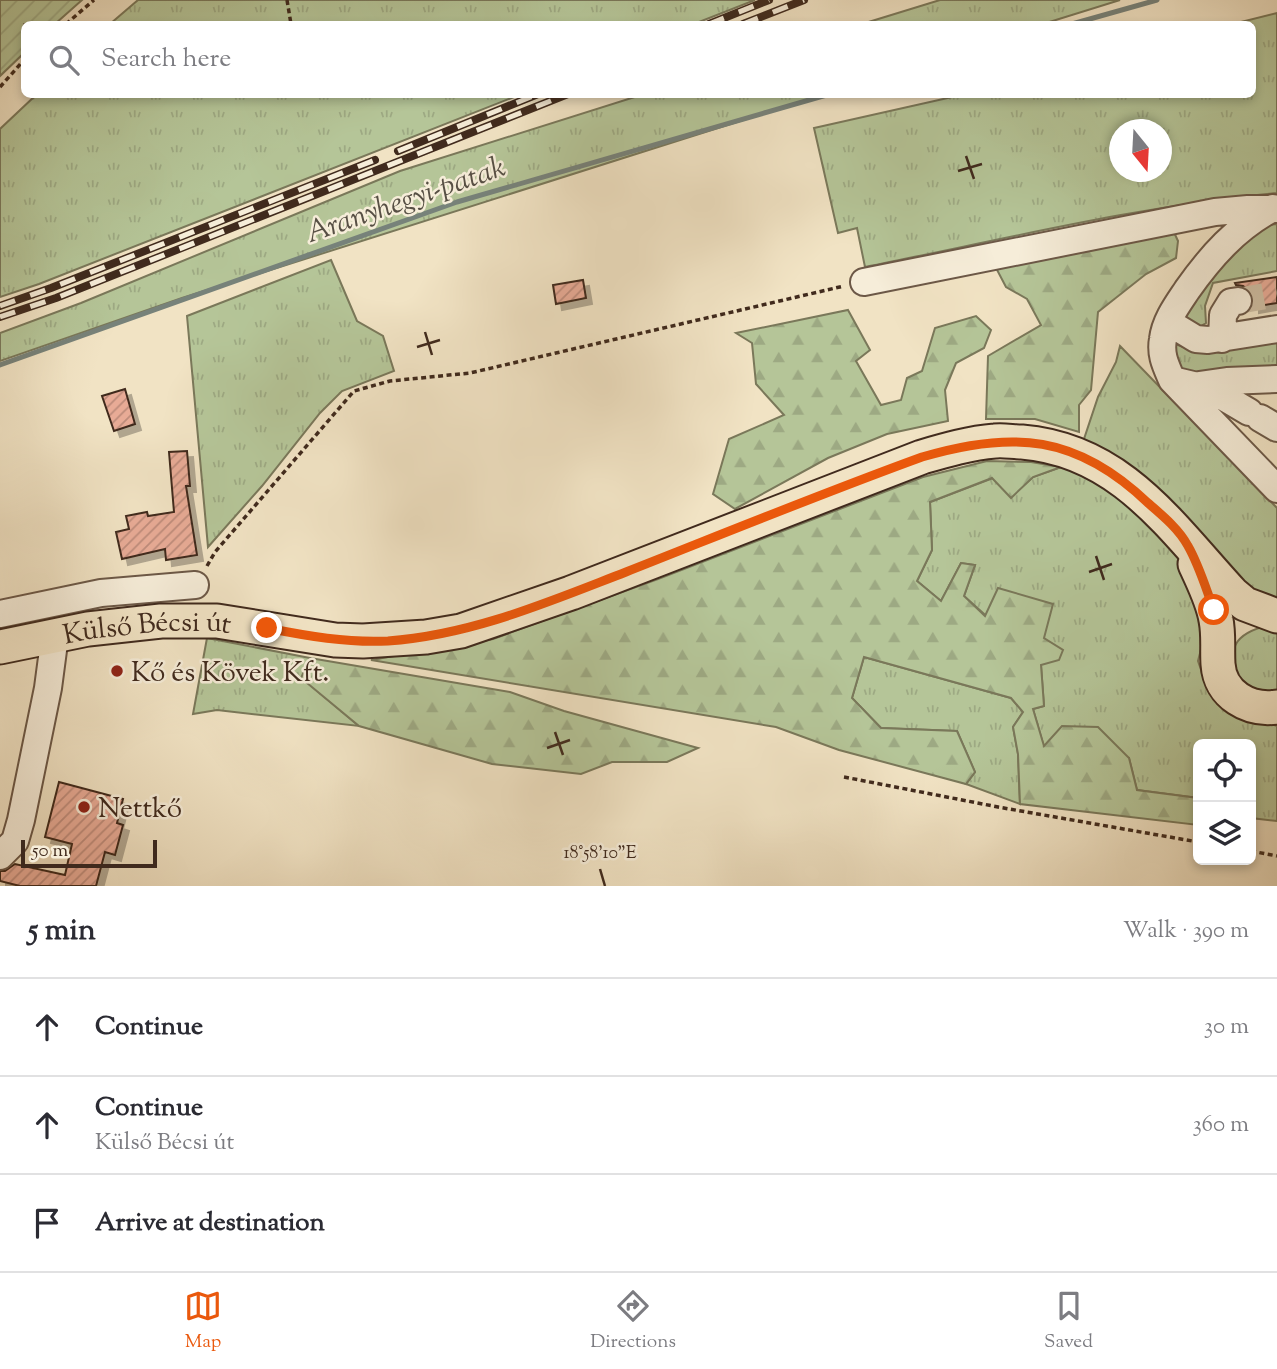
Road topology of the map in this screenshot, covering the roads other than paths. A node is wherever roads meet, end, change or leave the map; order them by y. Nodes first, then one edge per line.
1 (1275, 208) edge
2 (864, 282) road end
3 (1238, 301) dead end
4 (1168, 322) junction
5 (1277, 329) edge
6 (1222, 339) junction
7 (1277, 379) edge
8 (1181, 383) junction
9 (1262, 419) edge
10 (1277, 489) edge
11 (1188, 545) junction
12 (195, 584) road end
13 (0, 614) edge
14 (1271, 614) edge
15 (55, 635) junction
16 (0, 647) edge
17 (1219, 651) junction
18 (1273, 710) edge
19 (0, 856) edge

1 - 2 lane
1 - 4 lane
3 - 6 lane
4 - 6 lane
4 - 8 lane
5 - 6 lane
7 - 8 lane
8 - 9 lane
8 - 10 lane
11 - 14 main road, Külső Bécsi út
11 - 15 main road, Külső Bécsi út
11 - 17 main road
12 - 13 lane
14 - 17 main road
15 - 16 main road, Külső Bécsi út
15 - 19 lane
17 - 18 main road

